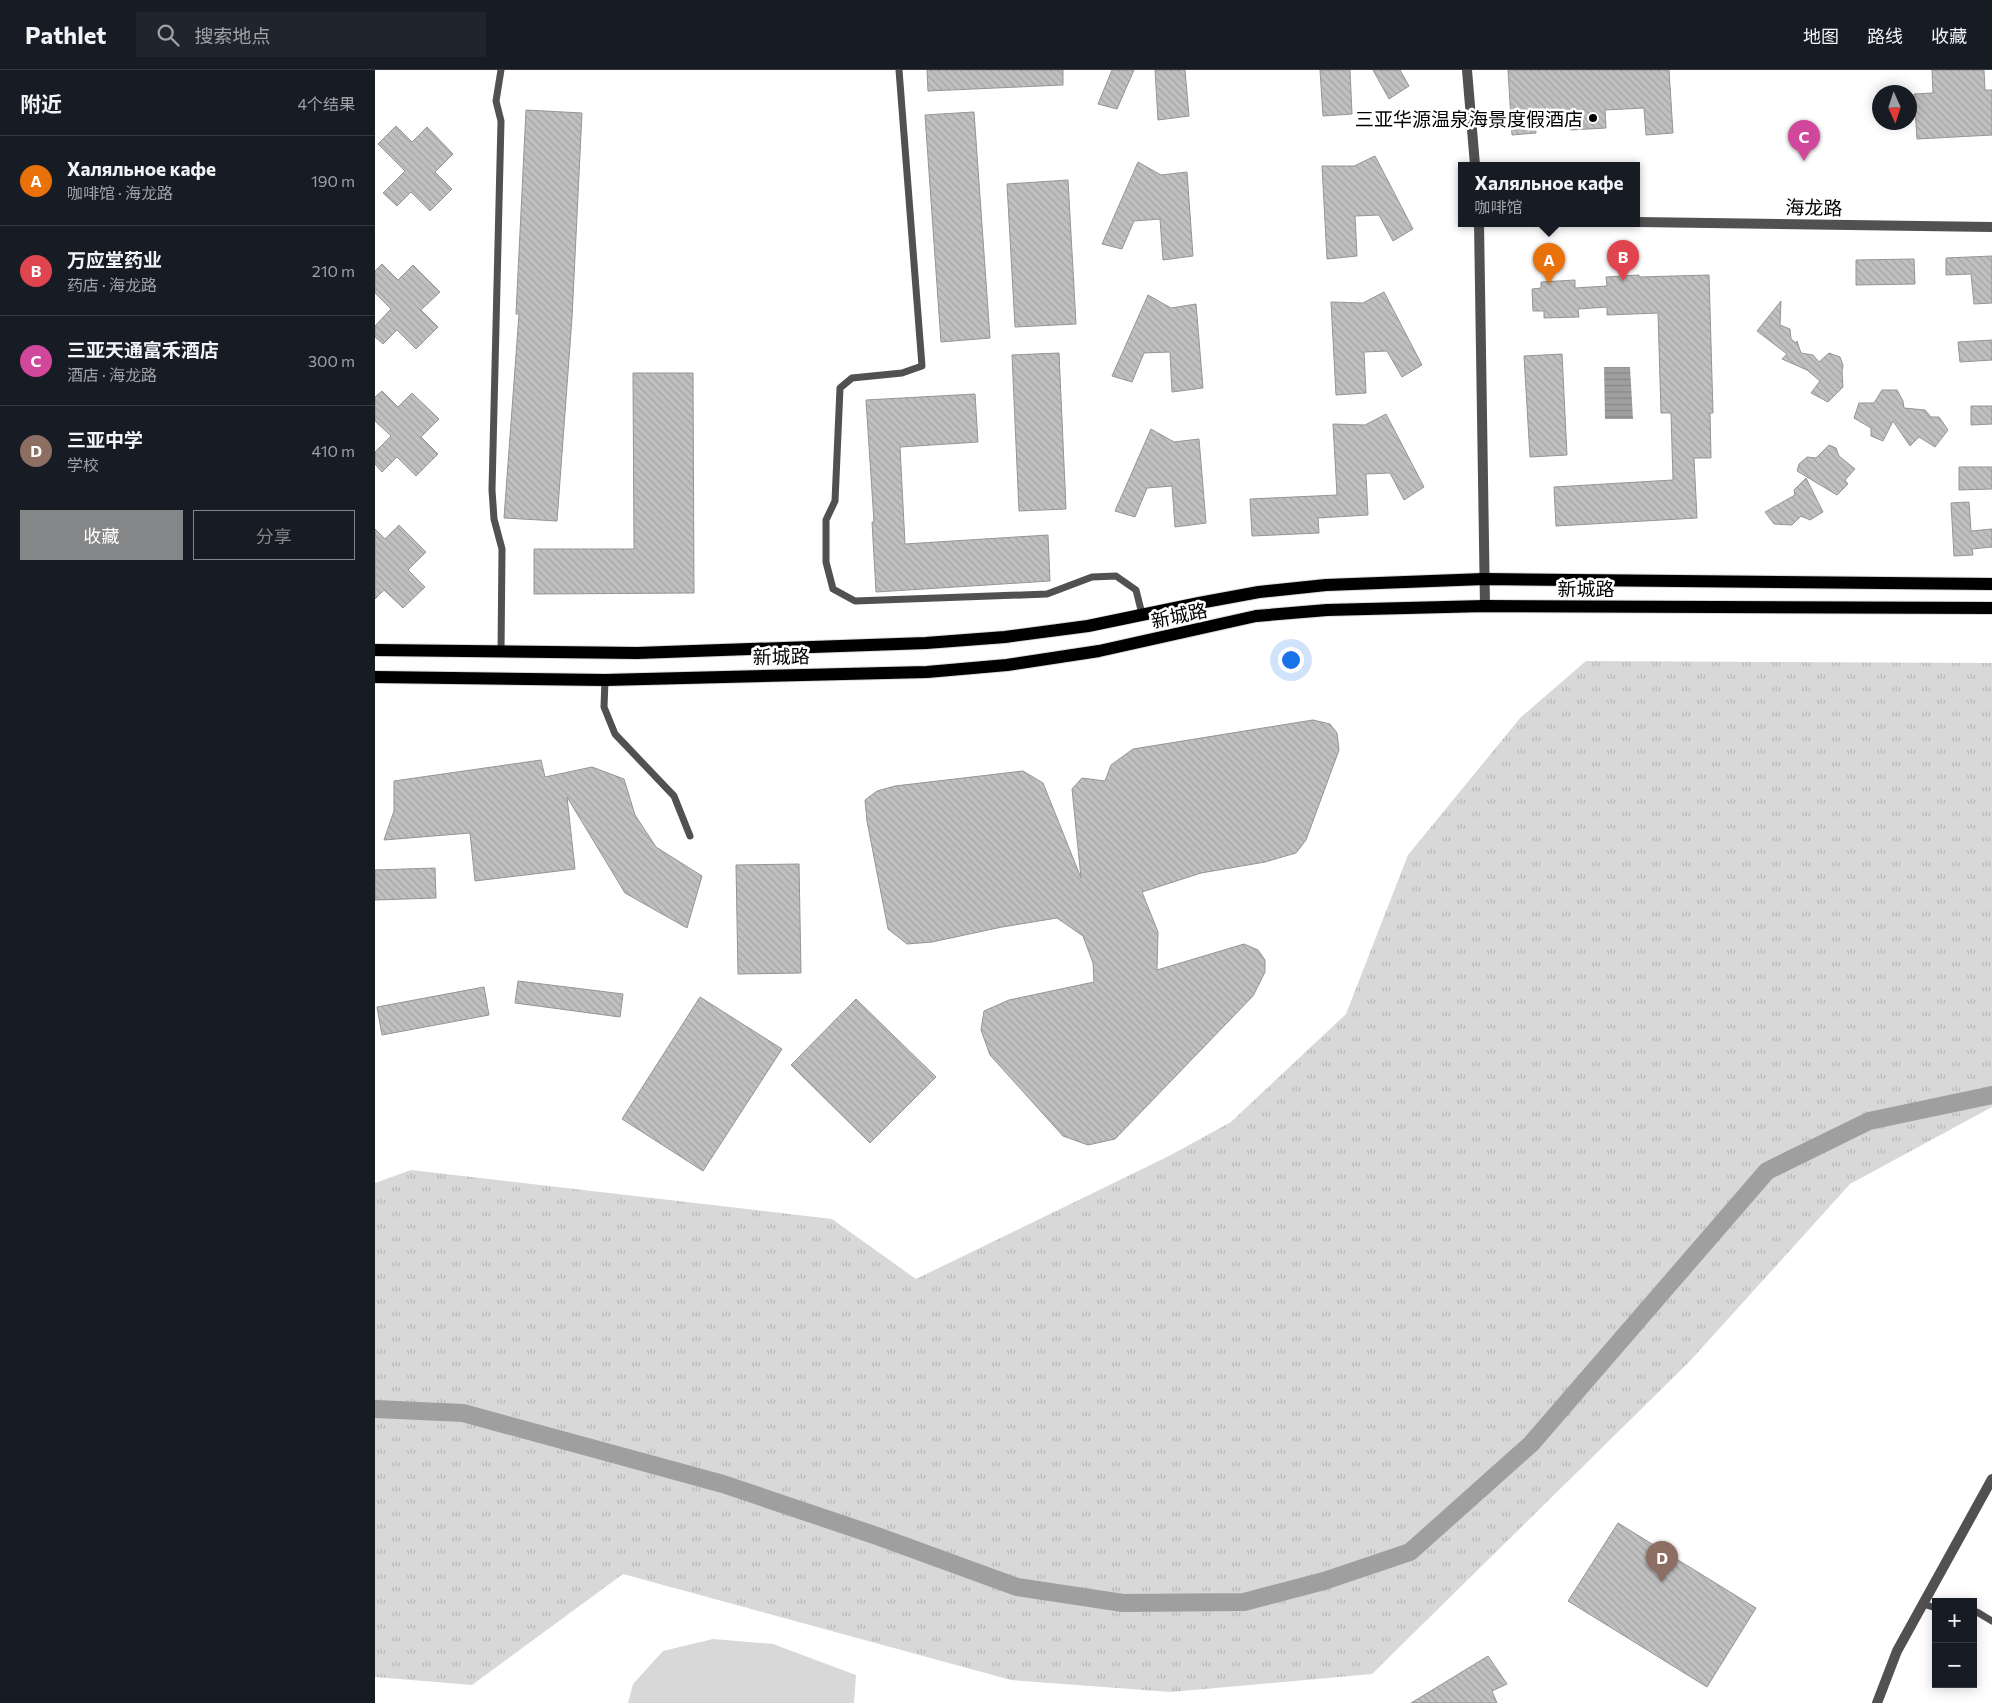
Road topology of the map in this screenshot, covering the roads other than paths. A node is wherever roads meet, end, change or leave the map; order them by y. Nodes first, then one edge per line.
1 (501, 70) edge
2 (899, 70) edge
3 (1467, 70) edge
4 (1475, 162) edge
5 (1640, 222) edge
6 (1479, 227) edge
7 (1992, 227) edge
8 (1484, 578) junction
9 (1992, 584) edge
10 (1485, 606) junction
11 (1992, 608) edge
12 (1142, 614) junction
13 (375, 650) edge
14 (501, 652) junction
15 (375, 677) edge
16 (605, 680) junction
17 (690, 836) dead end
18 (1992, 1479) edge
19 (1923, 1604) junction
20 (1932, 1607) edge
21 (1977, 1612) edge
22 (1992, 1620) edge
23 (1877, 1703) edge

1 - 14 lane
2 - 12 lane
3 - 4 street
5 - 7 street, 海龙路
6 - 8 street
8 - 9 main road, 新城路
8 - 10 street
8 - 12 main road, 新城路
10 - 11 main road, 新城路
10 - 16 main road, 新城路
12 - 14 main road, 新城路
13 - 14 main road, 新城路
15 - 16 main road, 新城路
16 - 17 lane
18 - 19 street
19 - 20 lane
19 - 23 street
21 - 22 lane

